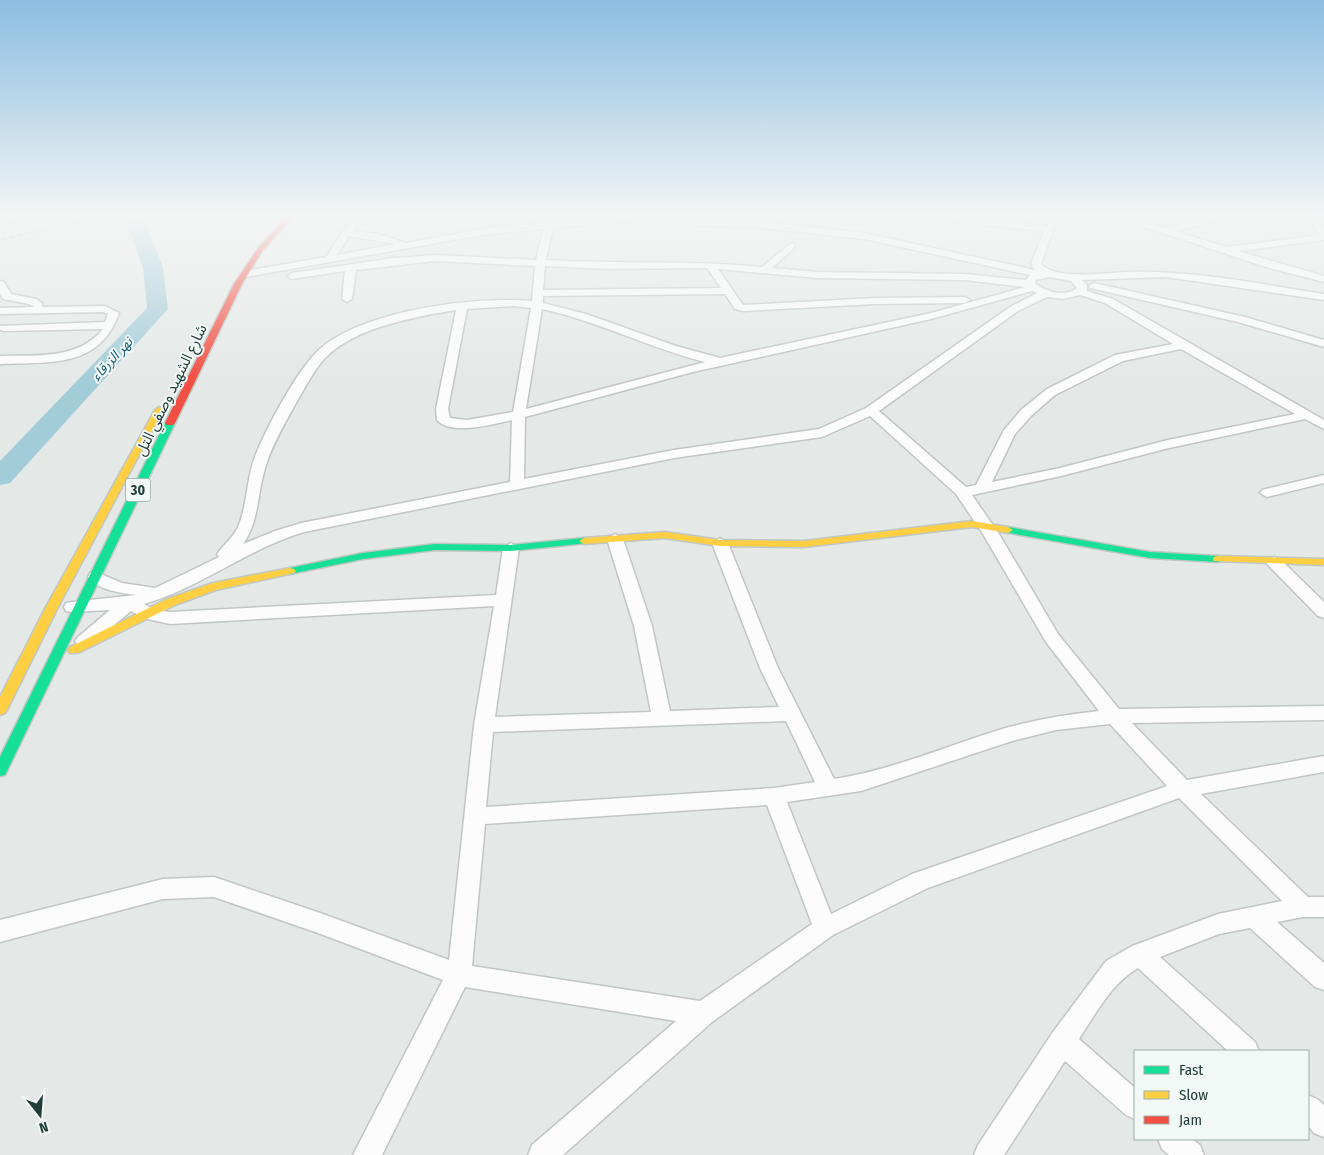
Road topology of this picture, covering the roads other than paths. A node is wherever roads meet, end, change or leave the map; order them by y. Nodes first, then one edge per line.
1 (256, 272) edge
2 (318, 272) edge
3 (350, 272) edge
4 (539, 272) edge
5 (715, 272) edge
6 (785, 272) edge
7 (1008, 272) edge
8 (1029, 272) edge
9 (1042, 272) edge
10 (1296, 272) edge
11 (245, 274) joint
12 (1046, 275) junction
13 (1066, 277) junction
14 (1324, 278) edge
15 (0, 284) edge
16 (238, 284) junction
17 (1035, 286) junction
18 (1081, 288) junction
19 (728, 291) junction
20 (1324, 296) edge
21 (347, 299) dead end
22 (537, 299) junction
23 (997, 299) junction
24 (1019, 305) junction
25 (462, 307) junction
26 (39, 310) junction
27 (0, 311) edge
28 (111, 325) junction
29 (4, 328) dead end
30 (654, 342) junction
31 (1324, 344) edge
32 (1183, 345) junction
33 (755, 354) junction
34 (0, 360) edge
35 (721, 362) junction
36 (658, 377) junction
37 (166, 396) dead end
38 (871, 411) junction
39 (520, 414) junction
40 (1308, 415) junction
41 (1324, 425) edge
42 (1324, 479) edge
43 (517, 485) junction
44 (982, 487) junction
45 (963, 492) junction
46 (1267, 493) dead end
47 (986, 525) junction
48 (615, 539) junction
49 (720, 543) junction
50 (511, 548) junction
51 (1274, 562) junction
52 (1324, 562) edge
53 (215, 565) junction
54 (96, 576) junction
55 (164, 590) junction
56 (503, 600) junction
57 (132, 601) junction
58 (82, 606) junction
59 (52, 607) junction
60 (1324, 612) edge
61 (146, 614) junction
62 (74, 650) junction
63 (45, 679) junction
64 (0, 710) edge
65 (1324, 713) edge
66 (791, 714) junction
67 (1116, 716) junction
68 (662, 719) junction
69 (484, 725) junction
70 (1324, 764) edge
71 (0, 771) edge
72 (828, 788) junction
73 (1181, 789) junction
74 (774, 796) junction
75 (476, 816) junction
76 (1314, 907) edge
77 (1252, 916) junction
78 (825, 928) junction
79 (0, 932) edge
80 (1140, 954) junction
81 (459, 975) junction
82 (1324, 979) edge
83 (703, 1013) junction
84 (1062, 1041) junction
85 (1245, 1050) edge
86 (1134, 1105) edge
87 (1309, 1109) edge
88 (1324, 1122) edge
89 (1173, 1140) edge
90 (367, 1155) edge
91 (542, 1155) edge
92 (988, 1155) edge
93 (1190, 1155) edge

1 - 11 street
2 - 16 street
3 - 21 street
4 - 22 street
5 - 19 street
6 - 17 street
7 - 17 street
8 - 12 street
9 - 12 street
10 - 14 street
11 - 16 main road, شارع الشهيد وصفي التل / 30
12 - 13 street
12 - 17 street
13 - 18 street
13 - 20 street
15 - 26 street
16 - 54 main road, شارع الشهيد وصفي التل / 30
17 - 18 street
17 - 23 street
17 - 24 street
18 - 31 street
18 - 32 street
19 - 22 street
19 - 23 street
22 - 25 street
22 - 30 street
22 - 39 street
23 - 24 street
23 - 33 street
24 - 38 street
25 - 39 street
25 - 53 street
26 - 27 street
26 - 28 street
28 - 29 street
28 - 34 street
30 - 33 street
30 - 35 street
30 - 36 street
32 - 40 street
32 - 44 street
33 - 35 street
35 - 36 street
36 - 39 street
37 - 59 main road, شارع الشهيد وصفي التل / 30
38 - 43 street
38 - 45 street
39 - 43 street
40 - 41 street
40 - 44 street
42 - 46 street
43 - 53 street
44 - 45 street
45 - 47 street
47 - 49 main road
47 - 51 main road
47 - 67 street
48 - 49 main road
48 - 50 main road
48 - 68 street
49 - 66 street
50 - 56 street
50 - 61 main road
51 - 52 main road
51 - 60 street
53 - 55 street
54 - 55 street
54 - 58 main road, شارع الشهيد وصفي التل / 30
55 - 57 street
56 - 61 street
56 - 69 street
57 - 58 street
57 - 61 street
57 - 62 street
58 - 59 street
58 - 63 main road, شارع الشهيد وصفي التل / 30
59 - 64 main road, شارع الشهيد وصفي التل / 30
61 - 62 main road
62 - 63 street
63 - 71 main road, شارع الشهيد وصفي التل / 30
65 - 67 street
66 - 68 street
66 - 72 street
67 - 72 street
67 - 73 street
68 - 69 street
69 - 75 street
70 - 73 street
72 - 74 street
73 - 76 street
73 - 78 street
74 - 75 street
74 - 78 street
75 - 81 street
76 - 77 street
77 - 80 street
77 - 82 street
78 - 83 street
79 - 81 street
80 - 84 street
80 - 85 street
81 - 83 street
81 - 90 street
83 - 91 street
84 - 86 street
84 - 92 street
87 - 88 street
89 - 93 street

